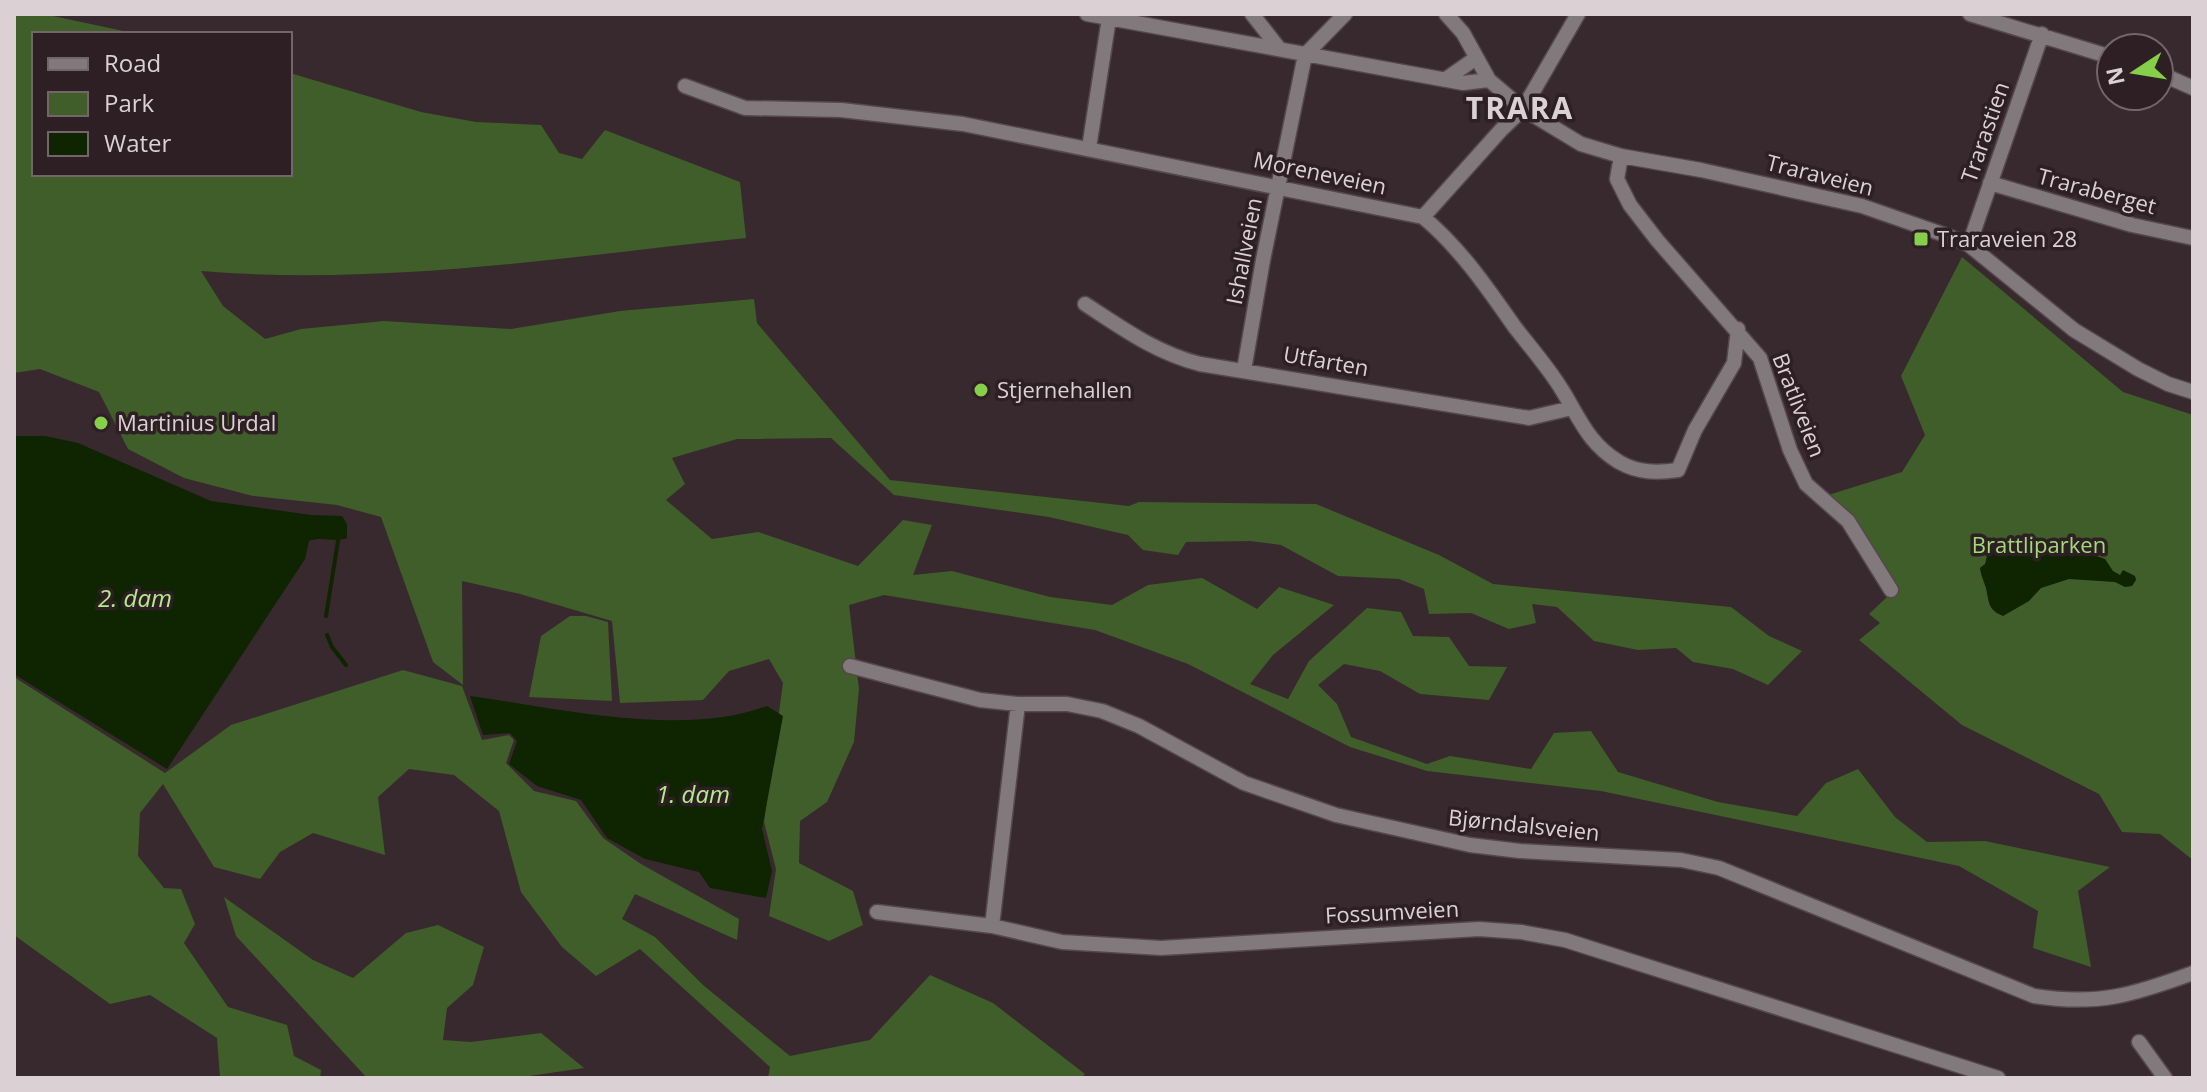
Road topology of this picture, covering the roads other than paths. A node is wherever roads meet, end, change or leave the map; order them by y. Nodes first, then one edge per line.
1 (1087, 14) edge
2 (1252, 14) edge
3 (1345, 14) edge
4 (1446, 14) edge
5 (1578, 14) edge
6 (1970, 14) edge
7 (1109, 18) junction
8 (2042, 34) junction
9 (1278, 47) junction
10 (2095, 52) edge
11 (1305, 55) junction
12 (1476, 58) junction
13 (1446, 79) junction
14 (1489, 80) junction
15 (685, 86) dead end
16 (1523, 109) junction
17 (1089, 148) junction
18 (1621, 156) junction
19 (1990, 183) junction
20 (1280, 188) junction
21 (1423, 217) junction
22 (2193, 238) edge
23 (1969, 245) junction
24 (1085, 304) dead end
25 (1738, 329) junction
26 (1244, 370) junction
27 (2193, 392) edge
28 (1572, 408) junction
29 (1891, 590) dead end
30 (850, 666) dead end
31 (1018, 704) junction
32 (877, 912) dead end
33 (992, 926) junction
34 (2193, 973) edge
35 (2139, 1042) dead end
36 (1998, 1078) edge
37 (2165, 1078) edge

1 - 7 street
2 - 9 street
3 - 11 street
4 - 12 street, Traraveien
5 - 16 street
6 - 8 street
7 - 9 street
7 - 17 street
8 - 10 street
8 - 19 street, Trarastien
9 - 11 street
11 - 13 street
11 - 20 street, Ishallveien
12 - 13 street
12 - 14 street, Traraveien
13 - 14 street
14 - 16 street, Traraveien
15 - 17 street, Moreneveien
16 - 18 street, Traraveien
16 - 21 street
17 - 20 street, Moreneveien
18 - 23 street, Traraveien
18 - 25 street, Bratliveien
19 - 22 street, Traraberget
19 - 23 street, Trarastien
20 - 21 street, Moreneveien
20 - 26 street, Ishallveien
21 - 28 street
23 - 27 street, Traraveien
24 - 26 street, Utfarten
25 - 28 street
25 - 29 street, Bratliveien
26 - 28 street, Utfarten
30 - 31 street, Bjørndalsveien
31 - 33 street
31 - 34 street, Bjørndalsveien
32 - 33 street, Fossumveien
33 - 36 street, Fossumveien
35 - 37 street

